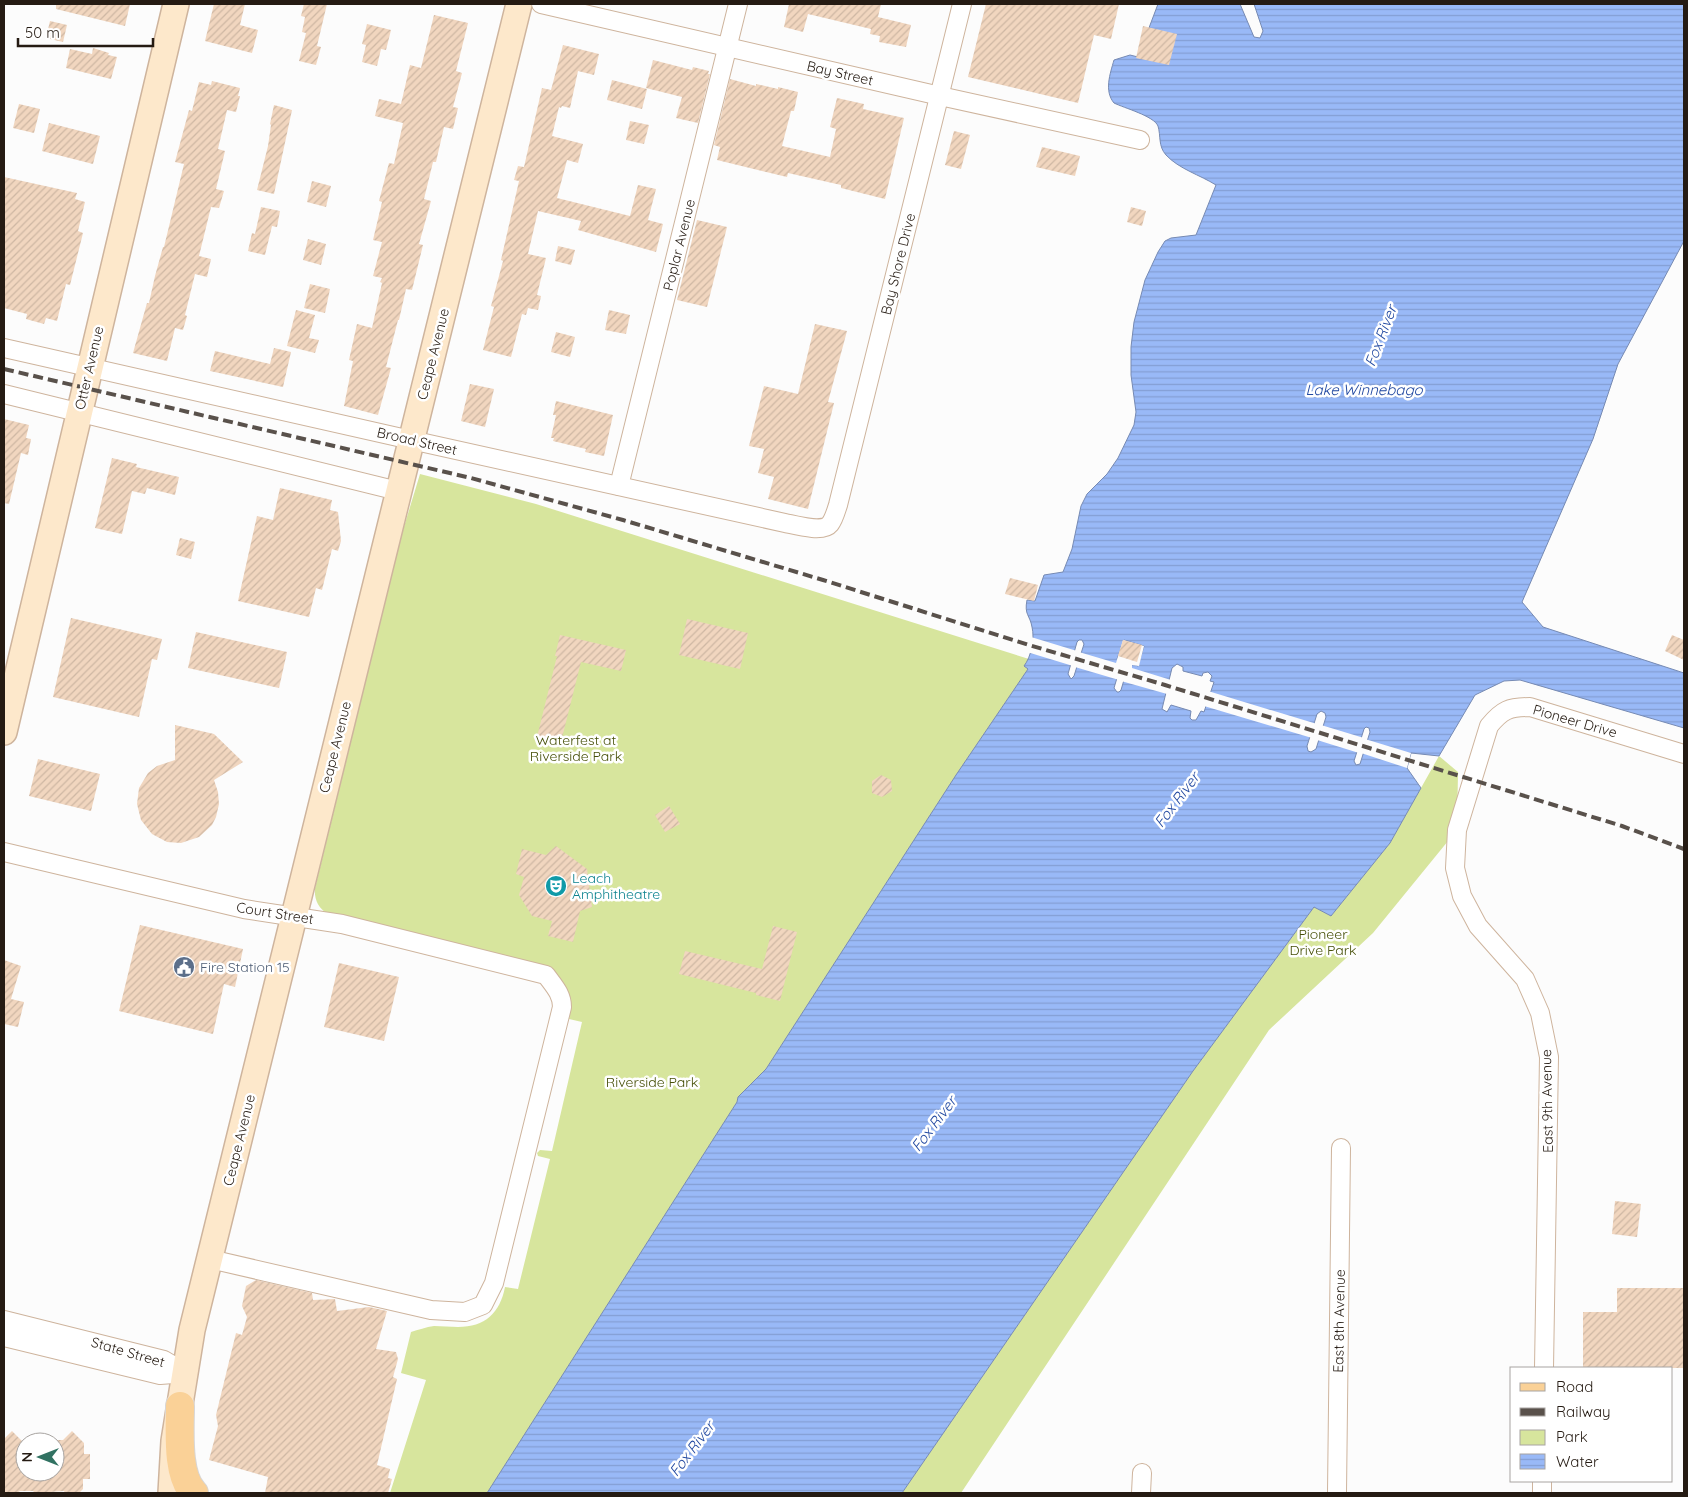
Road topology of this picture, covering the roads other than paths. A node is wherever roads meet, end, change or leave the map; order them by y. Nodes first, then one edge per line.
1 (176, 4) edge
2 (519, 4) edge
3 (541, 4) edge
4 (738, 4) edge
5 (962, 4) edge
6 (727, 47) junction
7 (940, 96) junction
8 (1140, 140) dead end
9 (4, 348) edge
10 (89, 367) junction
11 (4, 394) edge
12 (78, 412) junction
13 (411, 440) junction
14 (619, 486) junction
15 (398, 491) junction
16 (830, 524) joint
17 (4, 732) edge
18 (1684, 754) edge
19 (1457, 830) joint
20 (4, 852) edge
21 (294, 916) junction
22 (1341, 1148) dead end
23 (210, 1259) junction
24 (4, 1320) edge
25 (4, 1337) edge
26 (1544, 1367) edge
27 (186, 1372) junction
28 (180, 1406) junction
29 (1142, 1473) dead end
30 (170, 1493) edge
31 (194, 1493) edge
32 (1141, 1493) edge
33 (1338, 1493) edge

1 - 10 street, Otter Avenue
2 - 13 street, Ceape Avenue
3 - 6 street, Bay Street
4 - 6 street, Poplar Avenue
5 - 7 street, Bay Shore Drive
6 - 7 street, Bay Street
6 - 14 street, Poplar Avenue
7 - 8 street, Bay Street
7 - 16 street, Bay Shore Drive
9 - 10 street, Broad Street
10 - 12 street, Otter Avenue
10 - 13 street, Broad Street
11 - 12 street
12 - 15 street
12 - 17 street, Otter Avenue
13 - 14 street, Broad Street
13 - 15 street, Ceape Avenue
14 - 16 street, Broad Street
15 - 21 street, Ceape Avenue
18 - 19 street, Pioneer Drive
19 - 26 street, East 9th Avenue
20 - 21 street, Court Street
21 - 23 street, Ceape Avenue
21 - 23 street, Court Street
22 - 33 street, East 8th Avenue
23 - 27 street, Ceape Avenue
24 - 27 street, State Street
25 - 27 street, State Street
27 - 28 street, Ceape Avenue
28 - 30 street, Ceape Avenue
28 - 31 main road
29 - 32 street

